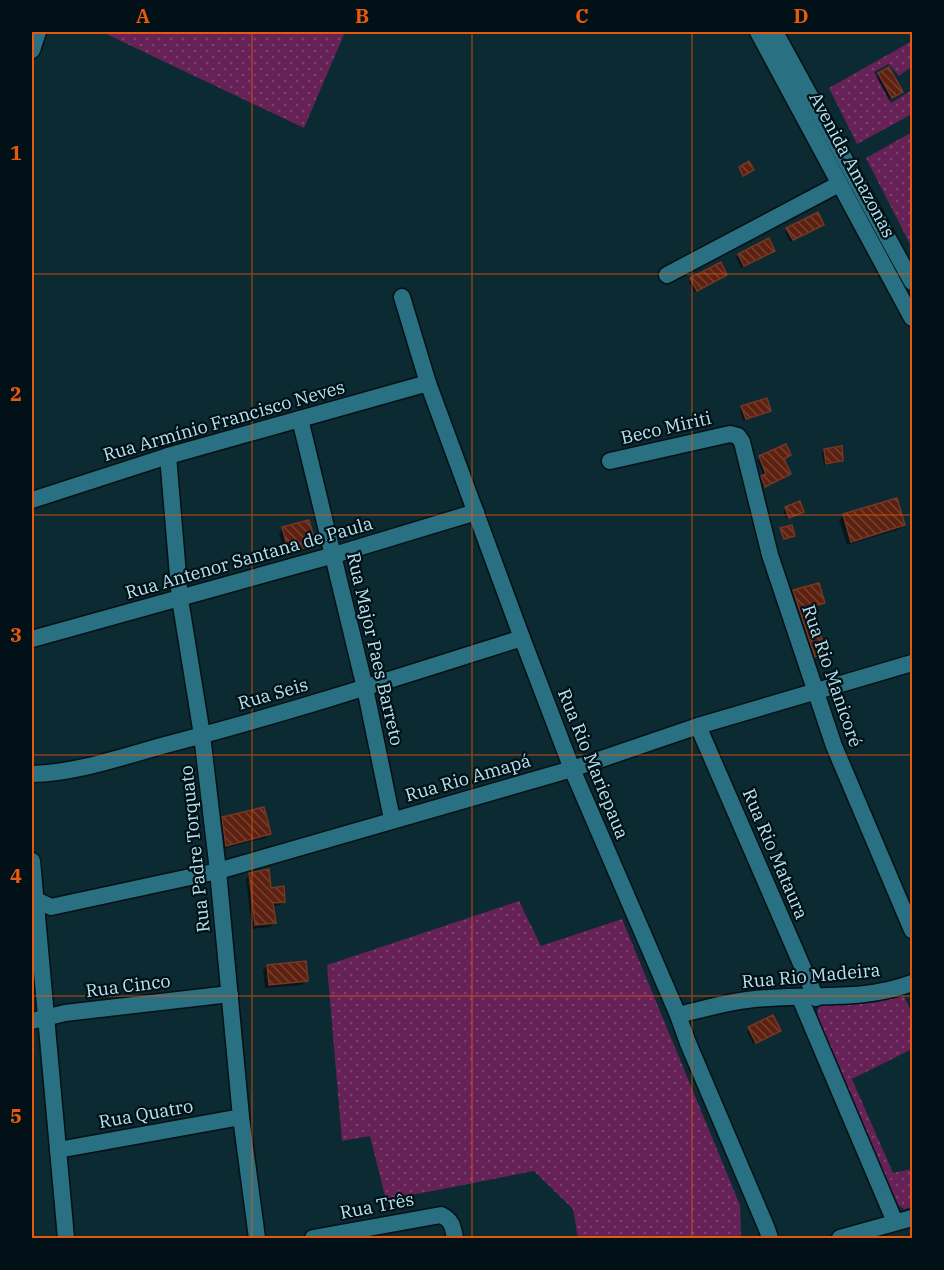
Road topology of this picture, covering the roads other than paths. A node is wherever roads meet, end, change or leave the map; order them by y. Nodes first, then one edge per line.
1 (38, 32) edge
2 (758, 32) edge
3 (776, 32) edge
4 (32, 50) edge
5 (840, 184) junction
6 (667, 275) dead end
7 (912, 282) edge
8 (402, 297) dead end
9 (912, 318) edge
10 (428, 383) junction
11 (300, 419) junction
12 (730, 434) joint
13 (168, 456) junction
14 (610, 461) dead end
15 (32, 500) edge
16 (476, 512) junction
17 (334, 555) junction
18 (180, 599) junction
19 (522, 638) junction
20 (32, 639) edge
21 (912, 663) edge
22 (365, 688) junction
23 (817, 690) junction
24 (698, 726) junction
25 (202, 735) junction
26 (572, 769) junction
27 (32, 774) edge
28 (392, 819) junction
29 (32, 861) edge
30 (218, 871) junction
31 (33, 899) edge
32 (912, 930) edge
33 (911, 987) edge
34 (230, 994) junction
35 (808, 998) junction
36 (678, 1015) junction
37 (39, 1020) edge
38 (241, 1117) junction
39 (58, 1149) junction
40 (912, 1218) edge
41 (895, 1222) junction
42 (66, 1239) edge
43 (257, 1239) edge
44 (313, 1239) edge
45 (455, 1239) edge
46 (770, 1239) edge
47 (840, 1239) edge

1 - 4 street
2 - 5 street, Avenida Amazonas
3 - 7 street, Avenida Amazonas
5 - 6 street
5 - 9 street, Avenida Amazonas
8 - 10 street, Rua Rio Mariepaua
10 - 11 street, Rua Armínio Francisco Neves
10 - 16 street, Rua Rio Mariepaua
11 - 13 street, Rua Armínio Francisco Neves
11 - 17 street, Rua Major Paes Barreto
12 - 14 street, Beco Miriti
12 - 23 street, Rua Rio Manicoré
13 - 15 street, Rua Armínio Francisco Neves
13 - 18 street, Rua Padre Torquato
16 - 17 street, Rua Antenor Santana de Paula
16 - 19 street, Rua Rio Mariepaua
17 - 18 street, Rua Antenor Santana de Paula
17 - 22 street, Rua Major Paes Barreto
18 - 20 street, Rua Antenor Santana de Paula
18 - 25 street, Rua Padre Torquato
19 - 22 street, Rua Seis
19 - 26 street, Rua Rio Mariepaua
21 - 23 street, Rua Rio Amapá
22 - 25 street, Rua Seis
22 - 28 street, Rua Major Paes Barreto
23 - 24 street, Rua Rio Amapá
23 - 32 street, Rua Rio Manicoré
24 - 26 street, Rua Rio Amapá
24 - 35 street, Rua Rio Mataura
25 - 27 street, Rua Seis
25 - 30 street, Rua Padre Torquato
26 - 28 street, Rua Rio Amapá
26 - 36 street, Rua Rio Mariepaua
28 - 30 street, Rua Rio Amapá
29 - 31 street
30 - 31 street, Rua Rio Amapá
30 - 34 street, Rua Padre Torquato
31 - 37 street
33 - 35 street, Rua Rio Madeira
34 - 37 street, Rua Cinco
34 - 38 street, Rua Padre Torquato
35 - 36 street, Rua Rio Madeira
35 - 41 street, Rua Rio Mataura
36 - 46 street, Rua Rio Mariepaua
37 - 39 street
38 - 39 street, Rua Quatro
38 - 43 street, Rua Padre Torquato
39 - 42 street
40 - 41 street
41 - 47 street
44 - 45 street, Rua Três

